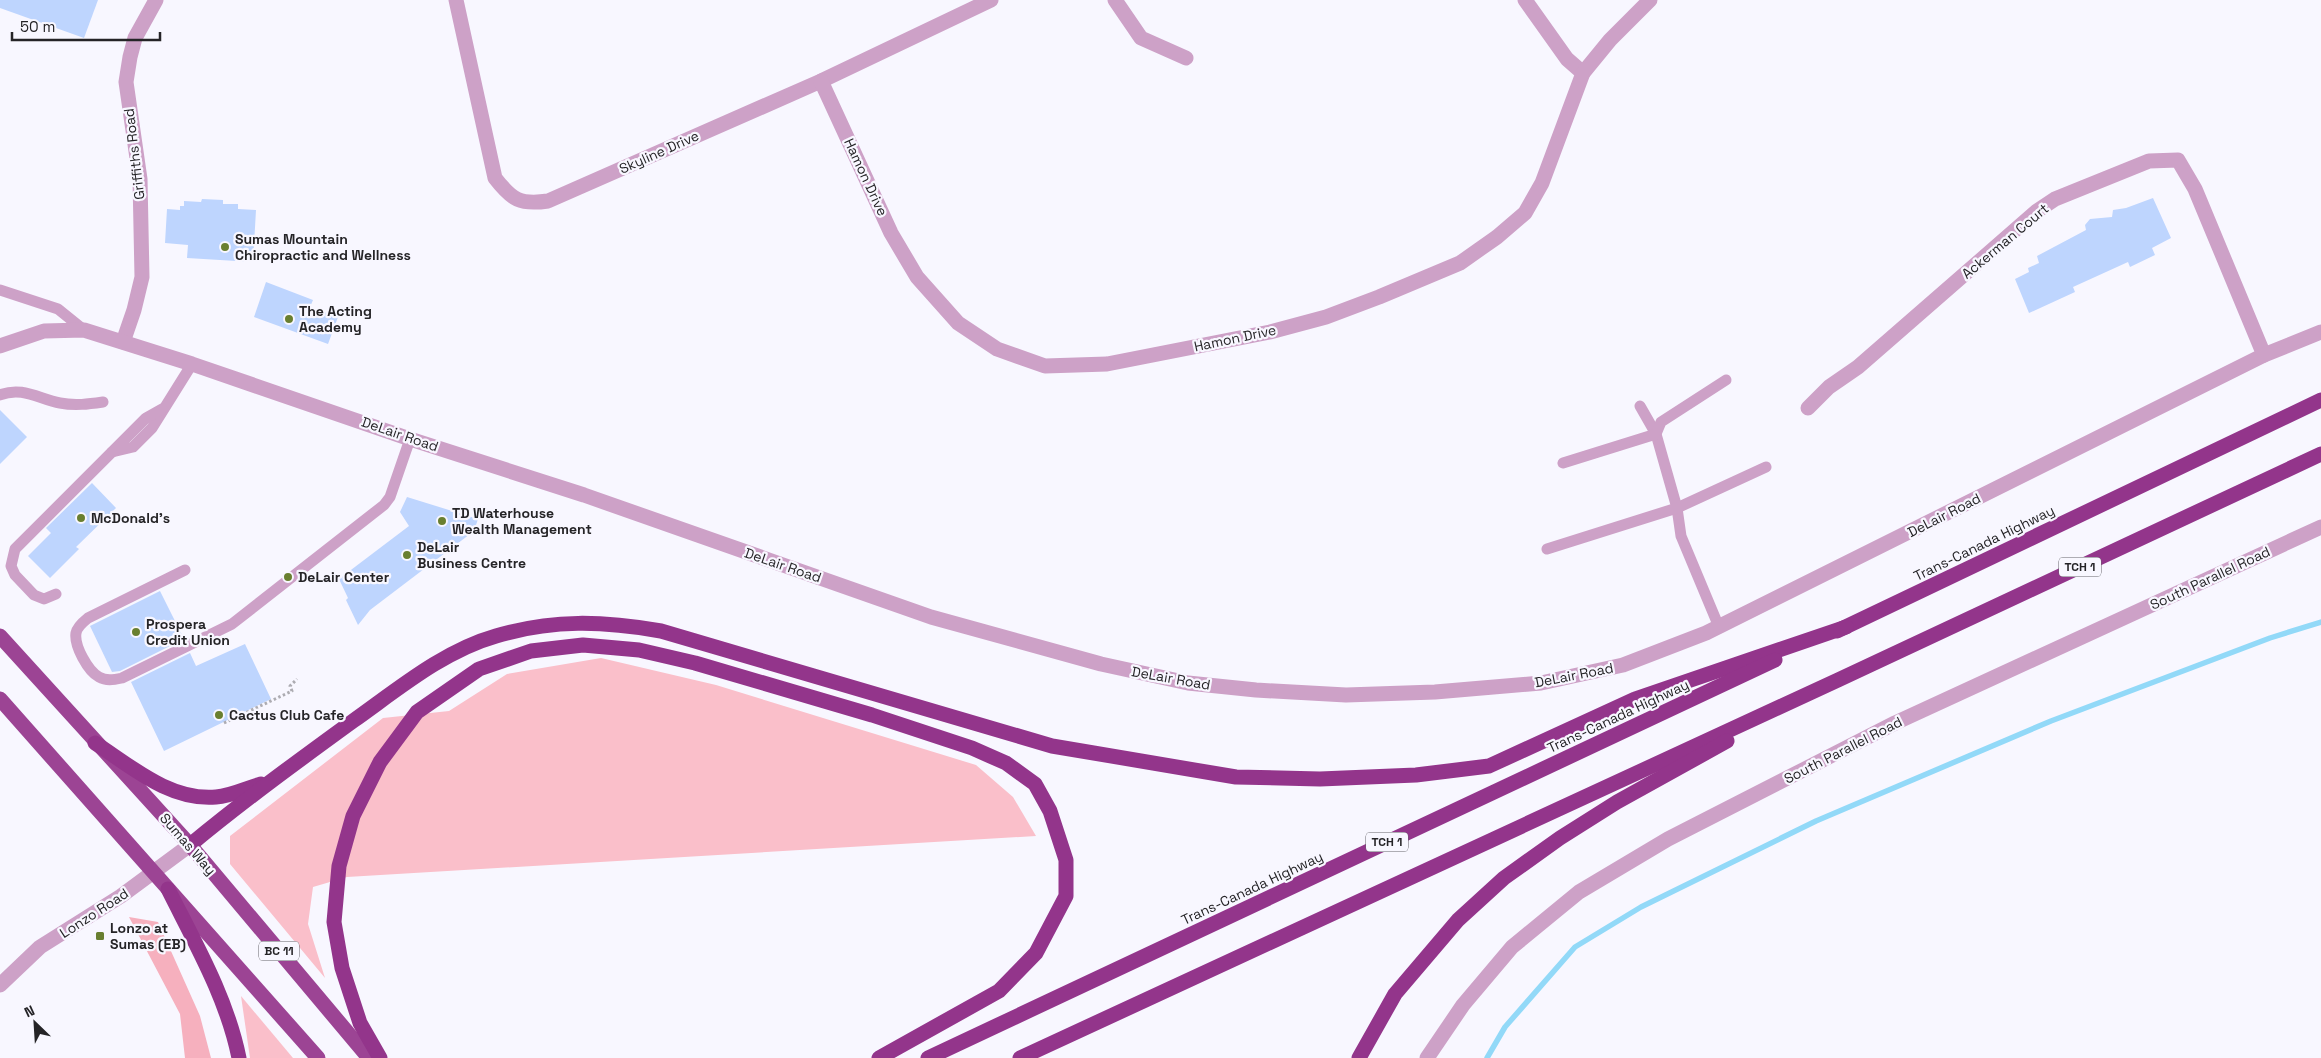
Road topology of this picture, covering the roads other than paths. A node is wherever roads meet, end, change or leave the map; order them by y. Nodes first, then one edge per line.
1 (156, 0) edge
2 (456, 0) edge
3 (992, 0) edge
4 (1115, 0) edge
5 (1525, 0) edge
6 (1650, 0) edge
7 (1186, 58) dead end
8 (1583, 73) junction
9 (821, 81) junction
10 (0, 290) edge
11 (84, 330) junction
12 (2321, 332) edge
13 (123, 342) junction
14 (0, 346) edge
15 (2264, 355) junction
16 (192, 364) junction
17 (1726, 380) dead end
18 (0, 396) edge
19 (2321, 400) edge
20 (103, 402) dead end
21 (1640, 406) dead end
22 (1808, 408) dead end
23 (1656, 434) junction
24 (410, 439) junction
25 (2321, 454) edge
26 (1563, 463) dead end
27 (1766, 467) dead end
28 (1677, 508) junction
29 (2321, 528) edge
30 (1547, 549) dead end
31 (185, 570) dead end
32 (56, 594) dead end
33 (1719, 627) junction
34 (1846, 627) junction
35 (0, 636) edge
36 (1838, 680) junction
37 (0, 698) edge
38 (95, 743) junction
39 (270, 782) junction
40 (190, 845) junction
41 (154, 872) junction
42 (168, 889) junction
43 (0, 985) edge
44 (239, 1058) edge
45 (318, 1058) edge
46 (369, 1058) edge
47 (380, 1058) edge
48 (879, 1058) edge
49 (928, 1058) edge
50 (1020, 1058) edge
51 (1359, 1058) edge
52 (1427, 1058) edge

1 - 13 street, Griffiths Road
2 - 9 street, Skyline Drive
3 - 9 street, Skyline Drive
4 - 7 street
5 - 8 street
6 - 8 street, Hamon Drive
8 - 9 street, Hamon Drive
10 - 11 lane
11 - 13 street, DeLair Road
11 - 14 street, DeLair Road
12 - 15 street, DeLair Road
13 - 16 street, DeLair Road
15 - 22 street, Ackerman Court
15 - 33 street, DeLair Road
16 - 24 street, DeLair Road
16 - 32 lane
17 - 23 lane
18 - 20 lane
19 - 34 highway, Trans-Canada Highway / TCH 1
21 - 23 lane
23 - 26 lane
23 - 28 lane
24 - 31 lane
24 - 33 street, DeLair Road
25 - 36 highway, TCH 1
27 - 28 lane
28 - 30 lane
28 - 33 lane
29 - 52 street, South Parallel Road
34 - 39 highway
34 - 49 highway, Trans-Canada Highway / TCH 1
35 - 38 highway, Sumas Way / BC 11
36 - 50 highway, TCH 1
36 - 51 highway
37 - 41 highway, BC 11
38 - 39 highway
38 - 40 highway, Sumas Way / BC 11
39 - 40 highway
40 - 41 street, Lonzo Road
40 - 46 highway, Sumas Way / BC 11
41 - 42 highway, BC 11
41 - 43 street, Lonzo Road
42 - 44 highway
42 - 45 highway, BC 11
47 - 48 highway

